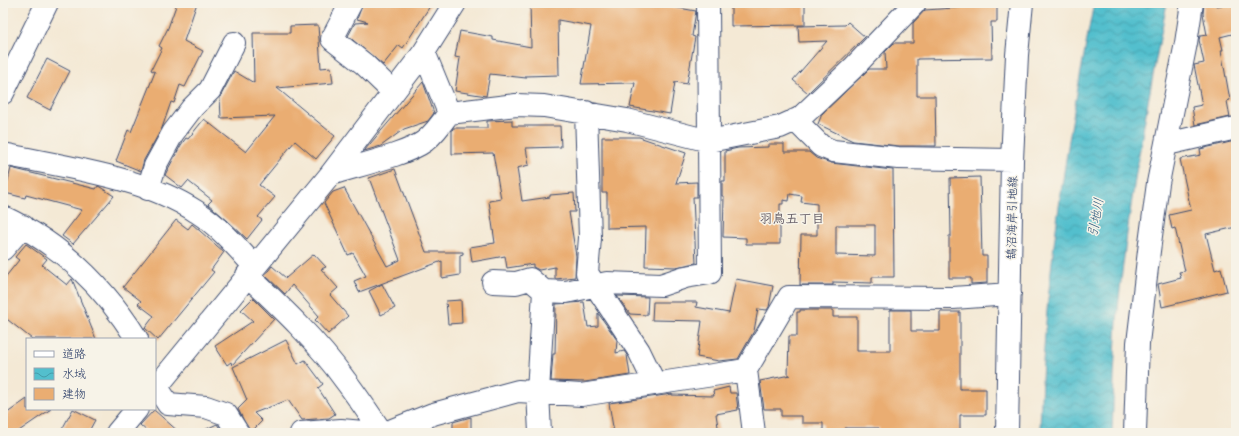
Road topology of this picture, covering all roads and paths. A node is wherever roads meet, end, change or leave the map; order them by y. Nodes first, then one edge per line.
1 (47, 3) edge
2 (351, 3) edge
3 (455, 3) edge
4 (915, 3) edge
5 (1022, 3) edge
6 (1192, 3) edge
7 (705, 4) edge
8 (234, 43) dead end
9 (424, 52) junction
10 (393, 92) junction
11 (3, 93) edge
12 (586, 112) junction
13 (449, 113) junction
14 (795, 120) junction
15 (1236, 128) edge
16 (709, 141) junction
17 (1167, 144) junction
18 (3, 154) edge
19 (1012, 160) junction
20 (331, 174) junction
21 (148, 189) junction
22 (3, 216) edge
23 (23, 226) junction
24 (3, 249) edge
25 (250, 271) junction
26 (492, 282) dead end
27 (594, 285) junction
28 (544, 291) junction
29 (1010, 294) junction
30 (136, 338) edge
31 (746, 370) junction
32 (157, 381) edge
33 (655, 384) junction
34 (538, 392) junction
35 (137, 410) edge
36 (117, 433) edge
37 (238, 433) edge
38 (301, 433) edge
39 (374, 433) edge
40 (383, 433) edge
41 (540, 433) edge
42 (754, 433) edge
43 (1007, 433) edge
44 (1135, 433) edge

1 - 11 street
2 - 10 street
3 - 9 street
4 - 14 street
5 - 19 street, 鵠沼海岸引地線
6 - 17 street
7 - 16 street
8 - 21 street
9 - 10 street
9 - 13 street
10 - 20 street
12 - 13 street
12 - 16 street
12 - 27 street
13 - 20 street
14 - 16 street
14 - 19 street
15 - 17 street
16 - 27 street
17 - 44 street
18 - 21 street
19 - 29 street, 鵠沼海岸引地線
20 - 25 street
21 - 25 street
22 - 23 street
23 - 24 street
23 - 30 street
25 - 32 street
25 - 40 street
26 - 28 street
27 - 28 street
27 - 33 street
28 - 34 street
29 - 31 street
29 - 43 street, 鵠沼海岸引地線
31 - 33 street
31 - 42 street
32 - 37 street
33 - 34 street
34 - 40 street
34 - 41 street
35 - 36 street
38 - 39 street

